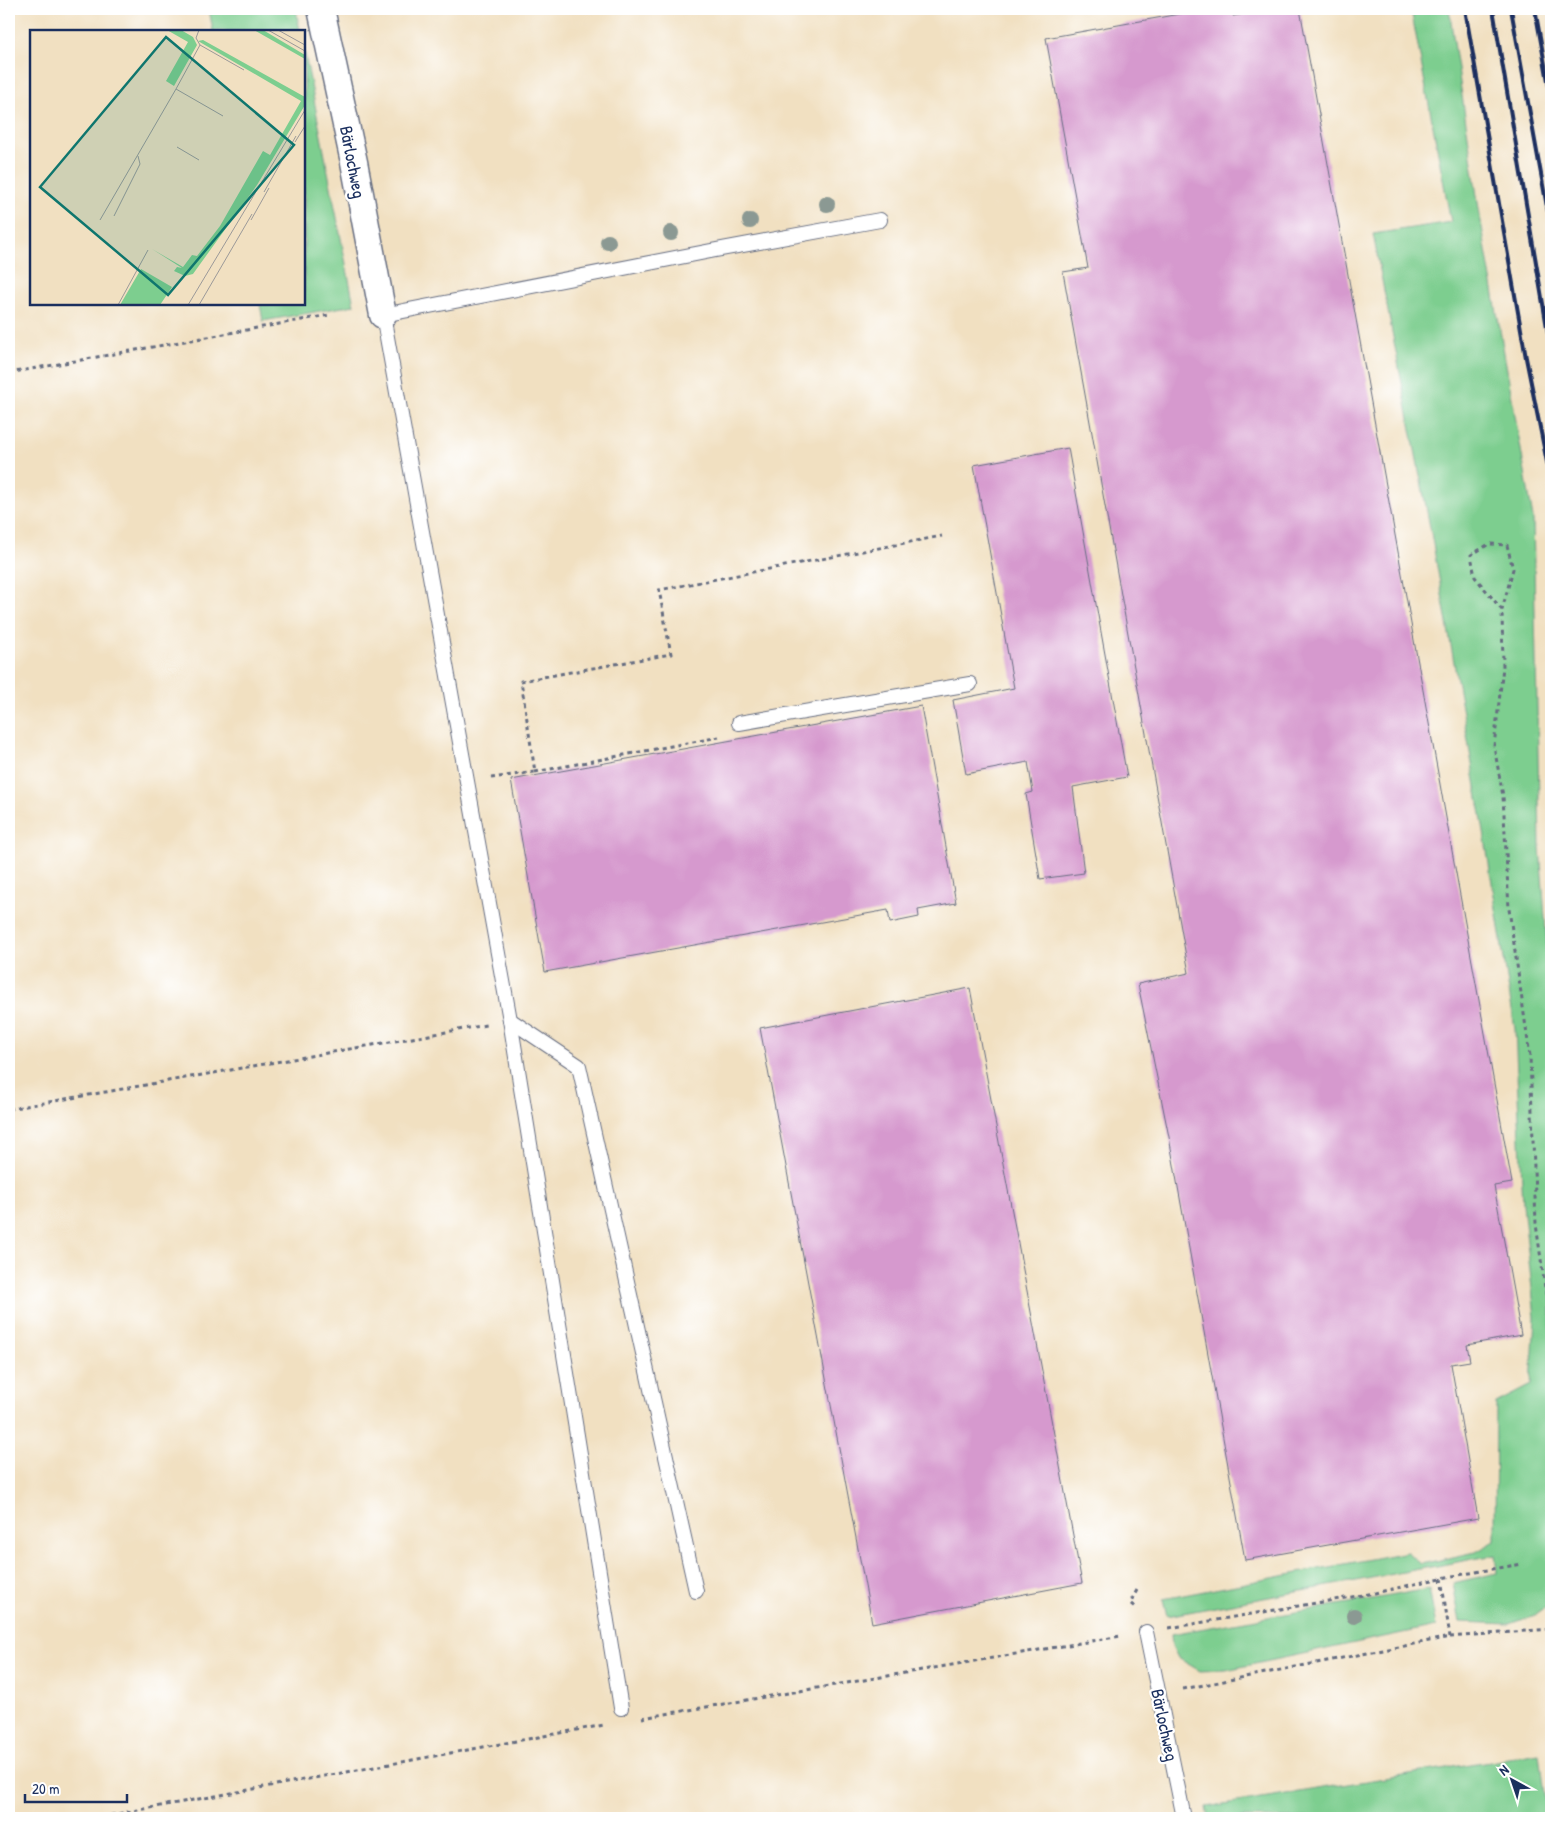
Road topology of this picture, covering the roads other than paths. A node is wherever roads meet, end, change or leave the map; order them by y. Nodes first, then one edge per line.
1 (321, 9) edge
2 (880, 220) dead end
3 (383, 315) junction
4 (970, 684) dead end
5 (739, 723) road end
6 (510, 1020) junction
7 (696, 1591) dead end
8 (1146, 1632) road end
9 (621, 1708) dead end
10 (1184, 1818) edge

1 - 3 street, Bärlochweg
2 - 3 lane
3 - 6 lane
4 - 5 lane
6 - 7 lane
6 - 9 lane
8 - 10 lane, Bärlochweg

